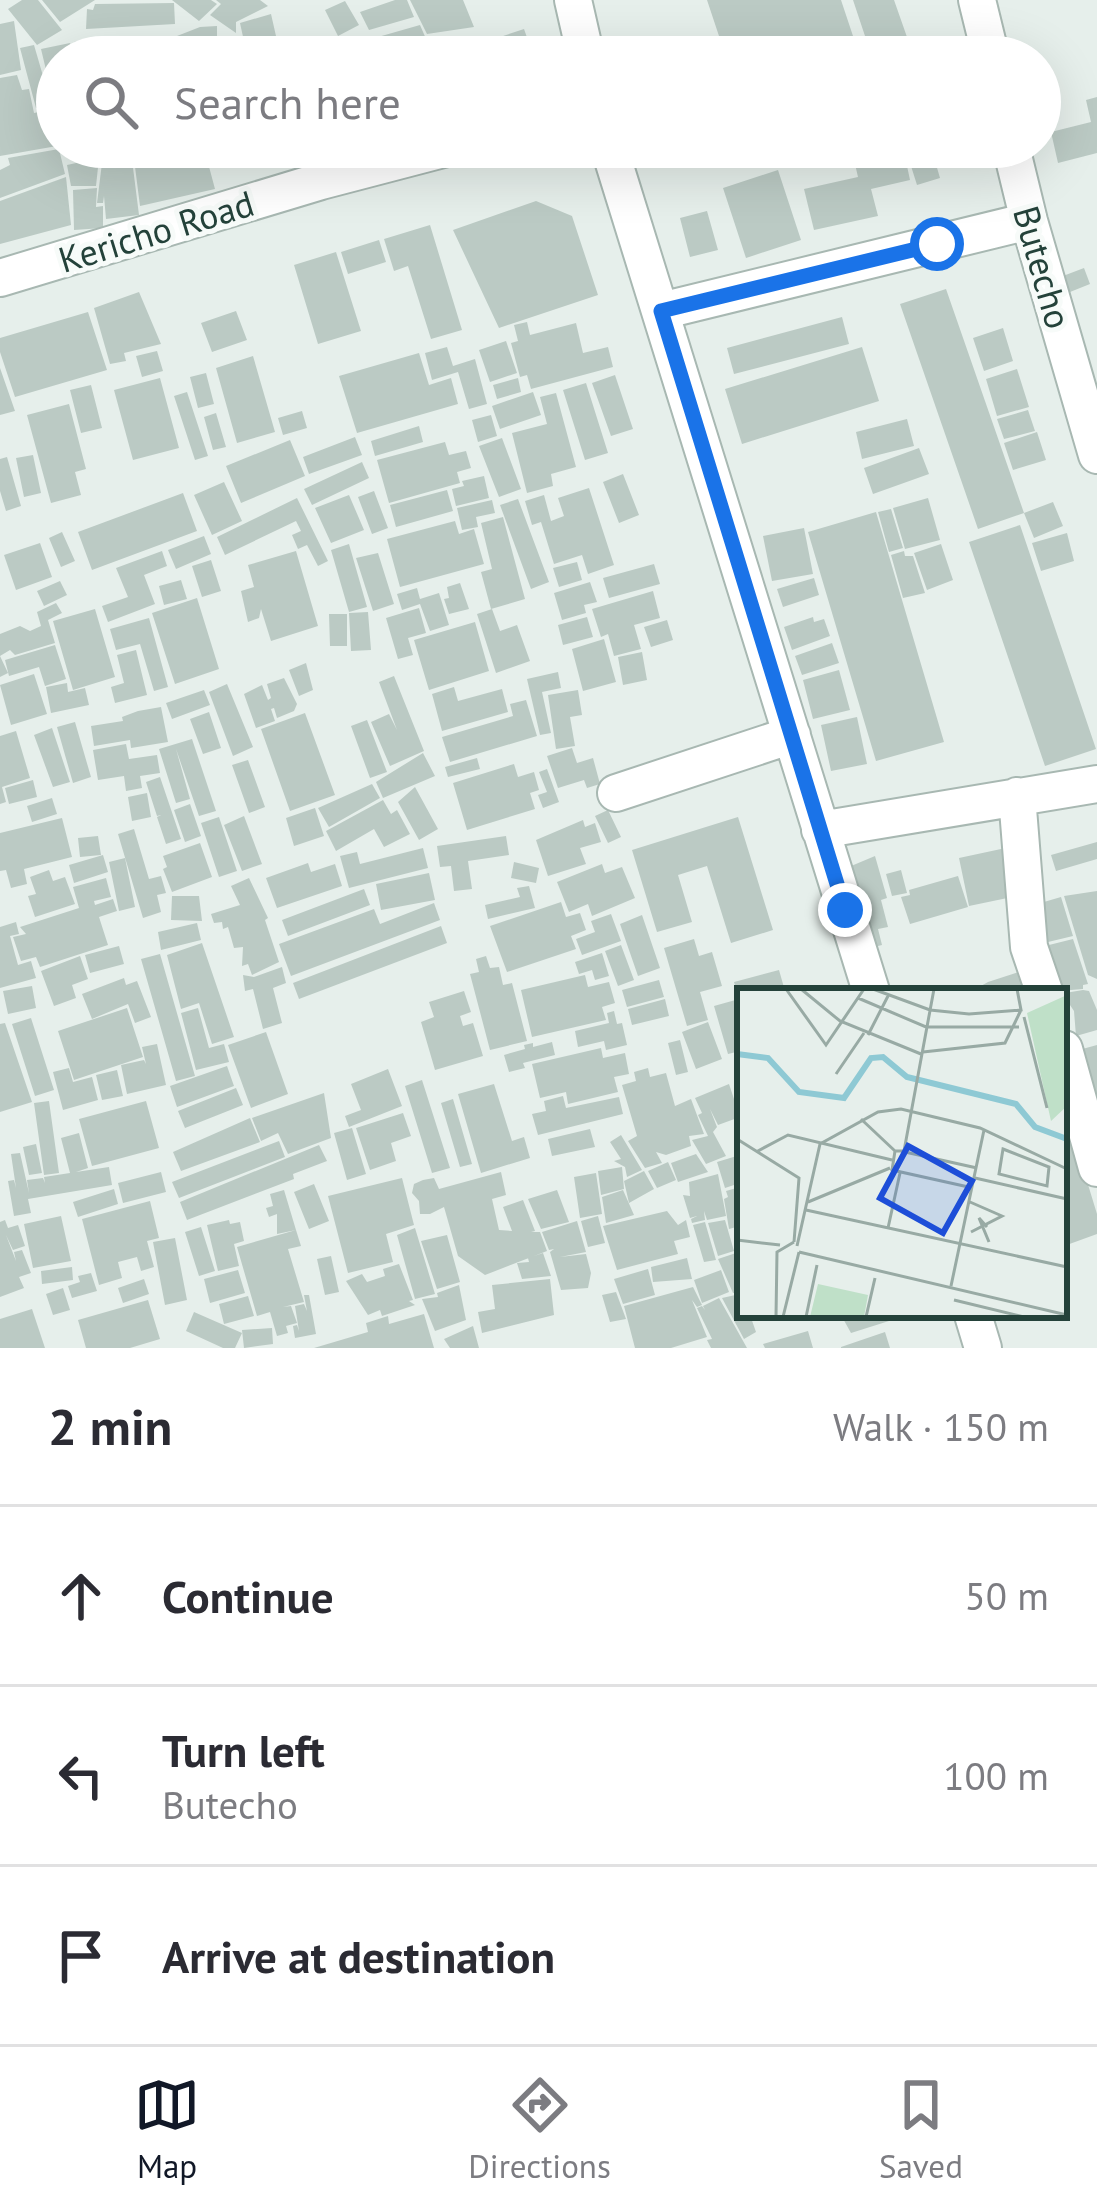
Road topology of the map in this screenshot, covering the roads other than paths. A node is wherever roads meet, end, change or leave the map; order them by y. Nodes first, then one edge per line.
1 (573, 0) edge
2 (977, 0) edge
3 (581, 36) edge
4 (986, 36) edge
5 (371, 168) edge
6 (616, 168) edge
7 (1017, 168) edge
8 (1029, 221) junction
9 (0, 278) edge
10 (661, 311) junction
11 (1097, 455) edge
12 (792, 735) junction
13 (1097, 784) edge
14 (616, 793) dead end
15 (1017, 796) junction
16 (820, 830) junction
17 (870, 988) edge
18 (1043, 988) edge
19 (1067, 1060) edge
20 (1097, 1168) edge
21 (974, 1318) edge
22 (983, 1348) edge

1 - 3 street
2 - 4 street
5 - 9 street, Kericho Road
6 - 10 street
7 - 8 street, Butecho
8 - 10 street
8 - 11 street, Butecho
10 - 12 street
12 - 14 street
12 - 16 street
13 - 15 street
15 - 16 street
15 - 18 street
16 - 17 street
19 - 20 street
21 - 22 street

